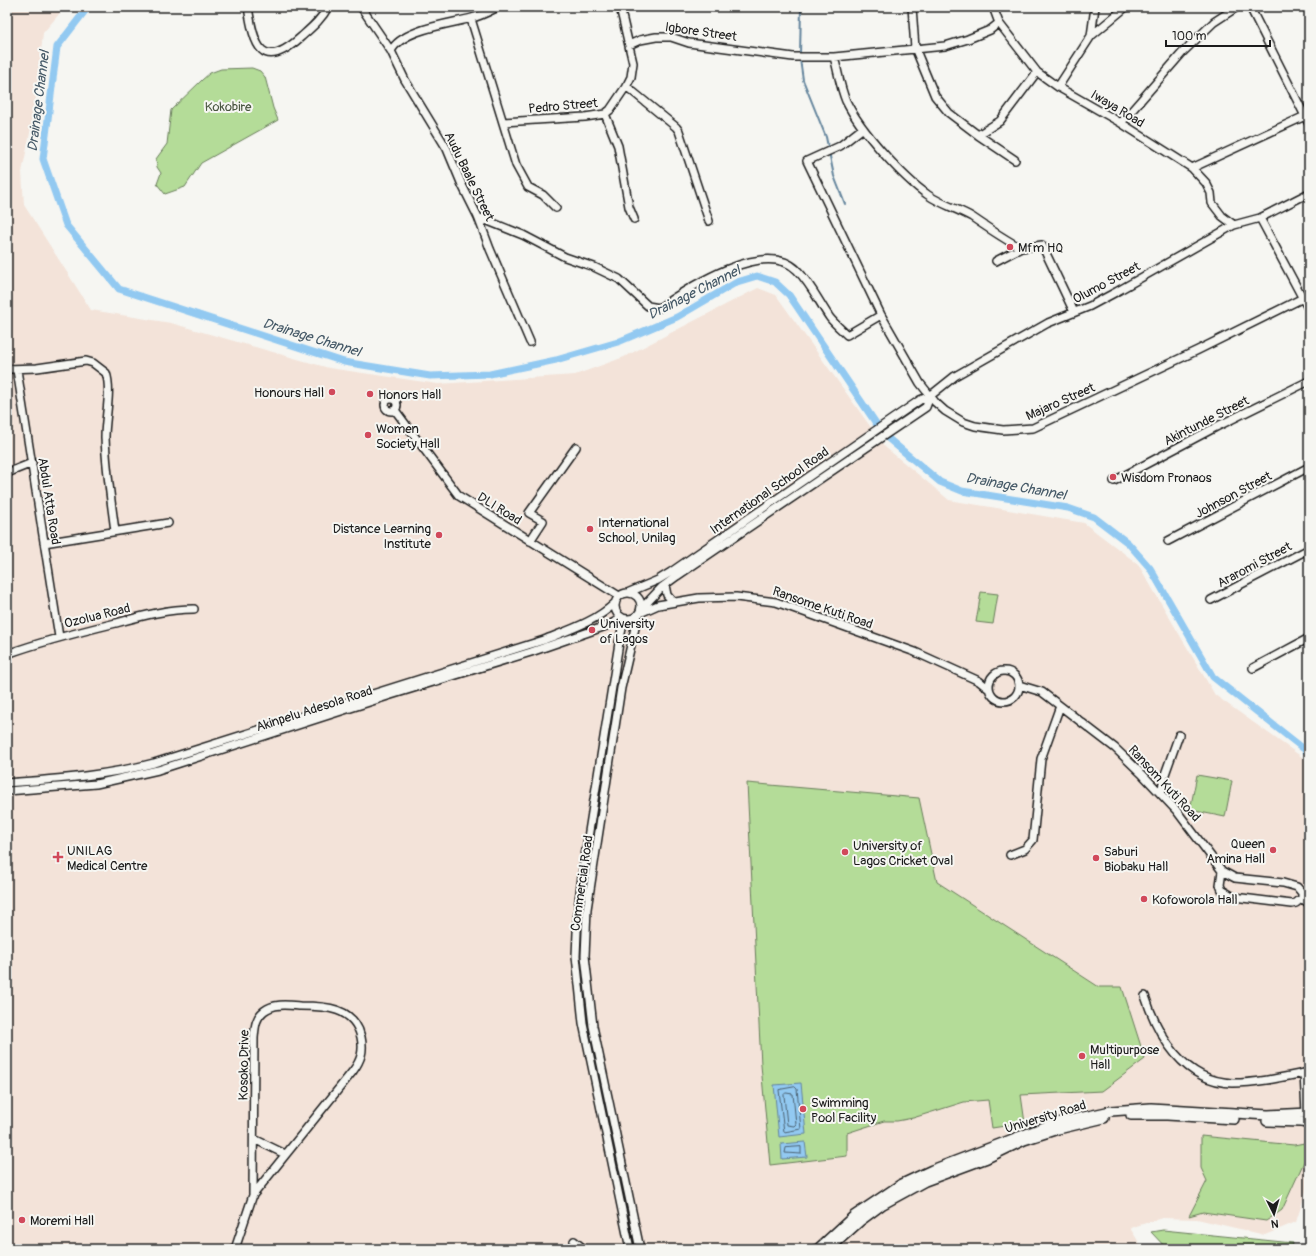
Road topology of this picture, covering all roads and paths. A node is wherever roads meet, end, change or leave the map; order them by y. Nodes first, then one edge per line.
1 (248, 7) edge
2 (328, 7) edge
3 (361, 7) edge
4 (498, 7) edge
5 (620, 7) edge
6 (912, 7) edge
7 (993, 7) edge
8 (1095, 7) edge
9 (1126, 7) edge
10 (1237, 7) edge
11 (1250, 7) edge
12 (471, 19) junction
13 (999, 23) junction
14 (1090, 36) junction
15 (630, 45) junction
16 (915, 48) junction
17 (391, 51) junction
18 (834, 56) junction
19 (1037, 72) junction
20 (626, 86) junction
21 (1058, 87) junction
22 (605, 114) junction
23 (1305, 116) junction
24 (503, 122) junction
25 (1121, 123) junction
26 (1309, 124) edge
27 (863, 128) junction
28 (978, 135) junction
29 (1015, 160) dead end
30 (1192, 168) junction
31 (1309, 193) edge
32 (556, 208) dead end
33 (478, 217) junction
34 (1260, 218) junction
35 (634, 219) dead end
36 (709, 221) dead end
37 (1234, 224) junction
38 (1021, 248) junction
39 (996, 262) dead end
40 (1306, 296) edge
41 (1309, 310) edge
42 (1074, 312) junction
43 (881, 315) junction
44 (530, 342) dead end
45 (7, 369) edge
46 (17, 370) junction
47 (1309, 381) edge
48 (930, 396) junction
49 (395, 410) dead end
50 (576, 447) dead end
51 (32, 464) junction
52 (1309, 467) edge
53 (7, 473) edge
54 (1114, 481) dead end
55 (168, 523) dead end
56 (115, 531) junction
57 (530, 541) junction
58 (1168, 541) dead end
59 (44, 543) junction
60 (1309, 549) edge
61 (665, 585) junction
62 (627, 593) junction
63 (619, 596) junction
64 (1211, 600) dead end
65 (673, 602) junction
66 (615, 603) junction
67 (194, 610) dead end
68 (640, 612) junction
69 (623, 618) junction
70 (59, 637) junction
71 (1309, 638) edge
72 (7, 654) edge
73 (1253, 668) dead end
74 (1019, 685) junction
75 (989, 689) junction
76 (1060, 706) junction
77 (1178, 734) dead end
78 (7, 783) edge
79 (7, 791) edge
80 (1161, 794) junction
81 (1010, 855) dead end
82 (1222, 871) junction
83 (1302, 898) junction
84 (1309, 904) edge
85 (1146, 996) dead end
86 (1306, 1072) edge
87 (1307, 1113) edge
88 (1309, 1124) edge
89 (254, 1139) junction
90 (286, 1154) junction
91 (253, 1196) junction
92 (574, 1241) dead end
93 (235, 1249) edge
94 (584, 1249) edge
95 (630, 1249) edge
96 (640, 1249) edge
97 (818, 1249) edge
98 (829, 1249) edge

1 - 2 street
3 - 17 street, Audu Baale Street
4 - 12 street
5 - 15 street, Pedro Street
6 - 16 street
7 - 13 street, Iwaya Road
8 - 14 street
9 - 14 street
10 - 25 street
11 - 23 street
12 - 17 street
12 - 24 street
13 - 16 street, Igbore Street
13 - 19 street, Iwaya Road
14 - 21 street
15 - 18 street, Igbore Street
15 - 20 street, Pedro Street
16 - 18 street, Igbore Street
16 - 28 street
17 - 33 street, Audu Baale Street
18 - 27 street
19 - 21 street, Iwaya Road
19 - 28 street
20 - 22 street, Pedro Street
20 - 36 street
21 - 25 street, Iwaya Road
22 - 24 street, Pedro Street
22 - 35 street
23 - 26 street
23 - 30 street
24 - 32 street
25 - 30 street, Iwaya Road
27 - 38 street
27 - 43 street, Majaro Street
28 - 29 street
30 - 37 street, Iwaya Road
31 - 34 street, Olumo Street
33 - 43 street
33 - 44 street, Audu Baale Street
34 - 37 street, Olumo Street
34 - 40 street
37 - 42 street, Olumo Street
38 - 39 street
38 - 42 street
40 - 41 street
40 - 48 street, Majaro Street
42 - 48 street, Olumo Street
43 - 48 street, Majaro Street
45 - 46 street
46 - 51 street, Abdul Atta Road
46 - 56 street
47 - 54 street, Akintunde Street
48 - 61 street, International School Road
48 - 62 street, International School Road
49 - 57 street, DLI Road
50 - 57 street
51 - 53 street
51 - 59 street, Abdul Atta Road
52 - 58 street, Johnson Street
55 - 56 street
56 - 59 street
57 - 63 street, DLI Road
59 - 70 street, Abdul Atta Road
60 - 64 street, Araromi Street
61 - 65 street
61 - 68 street, International School Road
62 - 63 street
62 - 68 street
63 - 66 street
65 - 68 street, Ransome Kuti Road
65 - 75 street, Ransome Kuti Road
66 - 69 street
66 - 78 street, Akinpelu Adesola Road
67 - 70 street, Ozolua Road
68 - 69 street
68 - 96 street, Commercial Road
69 - 79 street, Akinpelu Adesola Road
69 - 95 street, Commercial Road
70 - 72 street, Ozolua Road
71 - 73 street
74 - 75 street
74 - 75 street
74 - 76 street, Ransom Kuti Road
76 - 80 street, Ransom Kuti Road
76 - 81 street
77 - 80 street
80 - 82 street, Ransom Kuti Road
82 - 83 street
82 - 83 street
83 - 84 street
85 - 86 street
86 - 87 street
87 - 97 main road, University Road
88 - 98 main road, University Road
89 - 90 street
89 - 90 street, Kosoko Drive
89 - 91 street, Kosoko Drive
90 - 91 street, Kosoko Drive
91 - 93 street, Kosoko Drive
92 - 94 street

